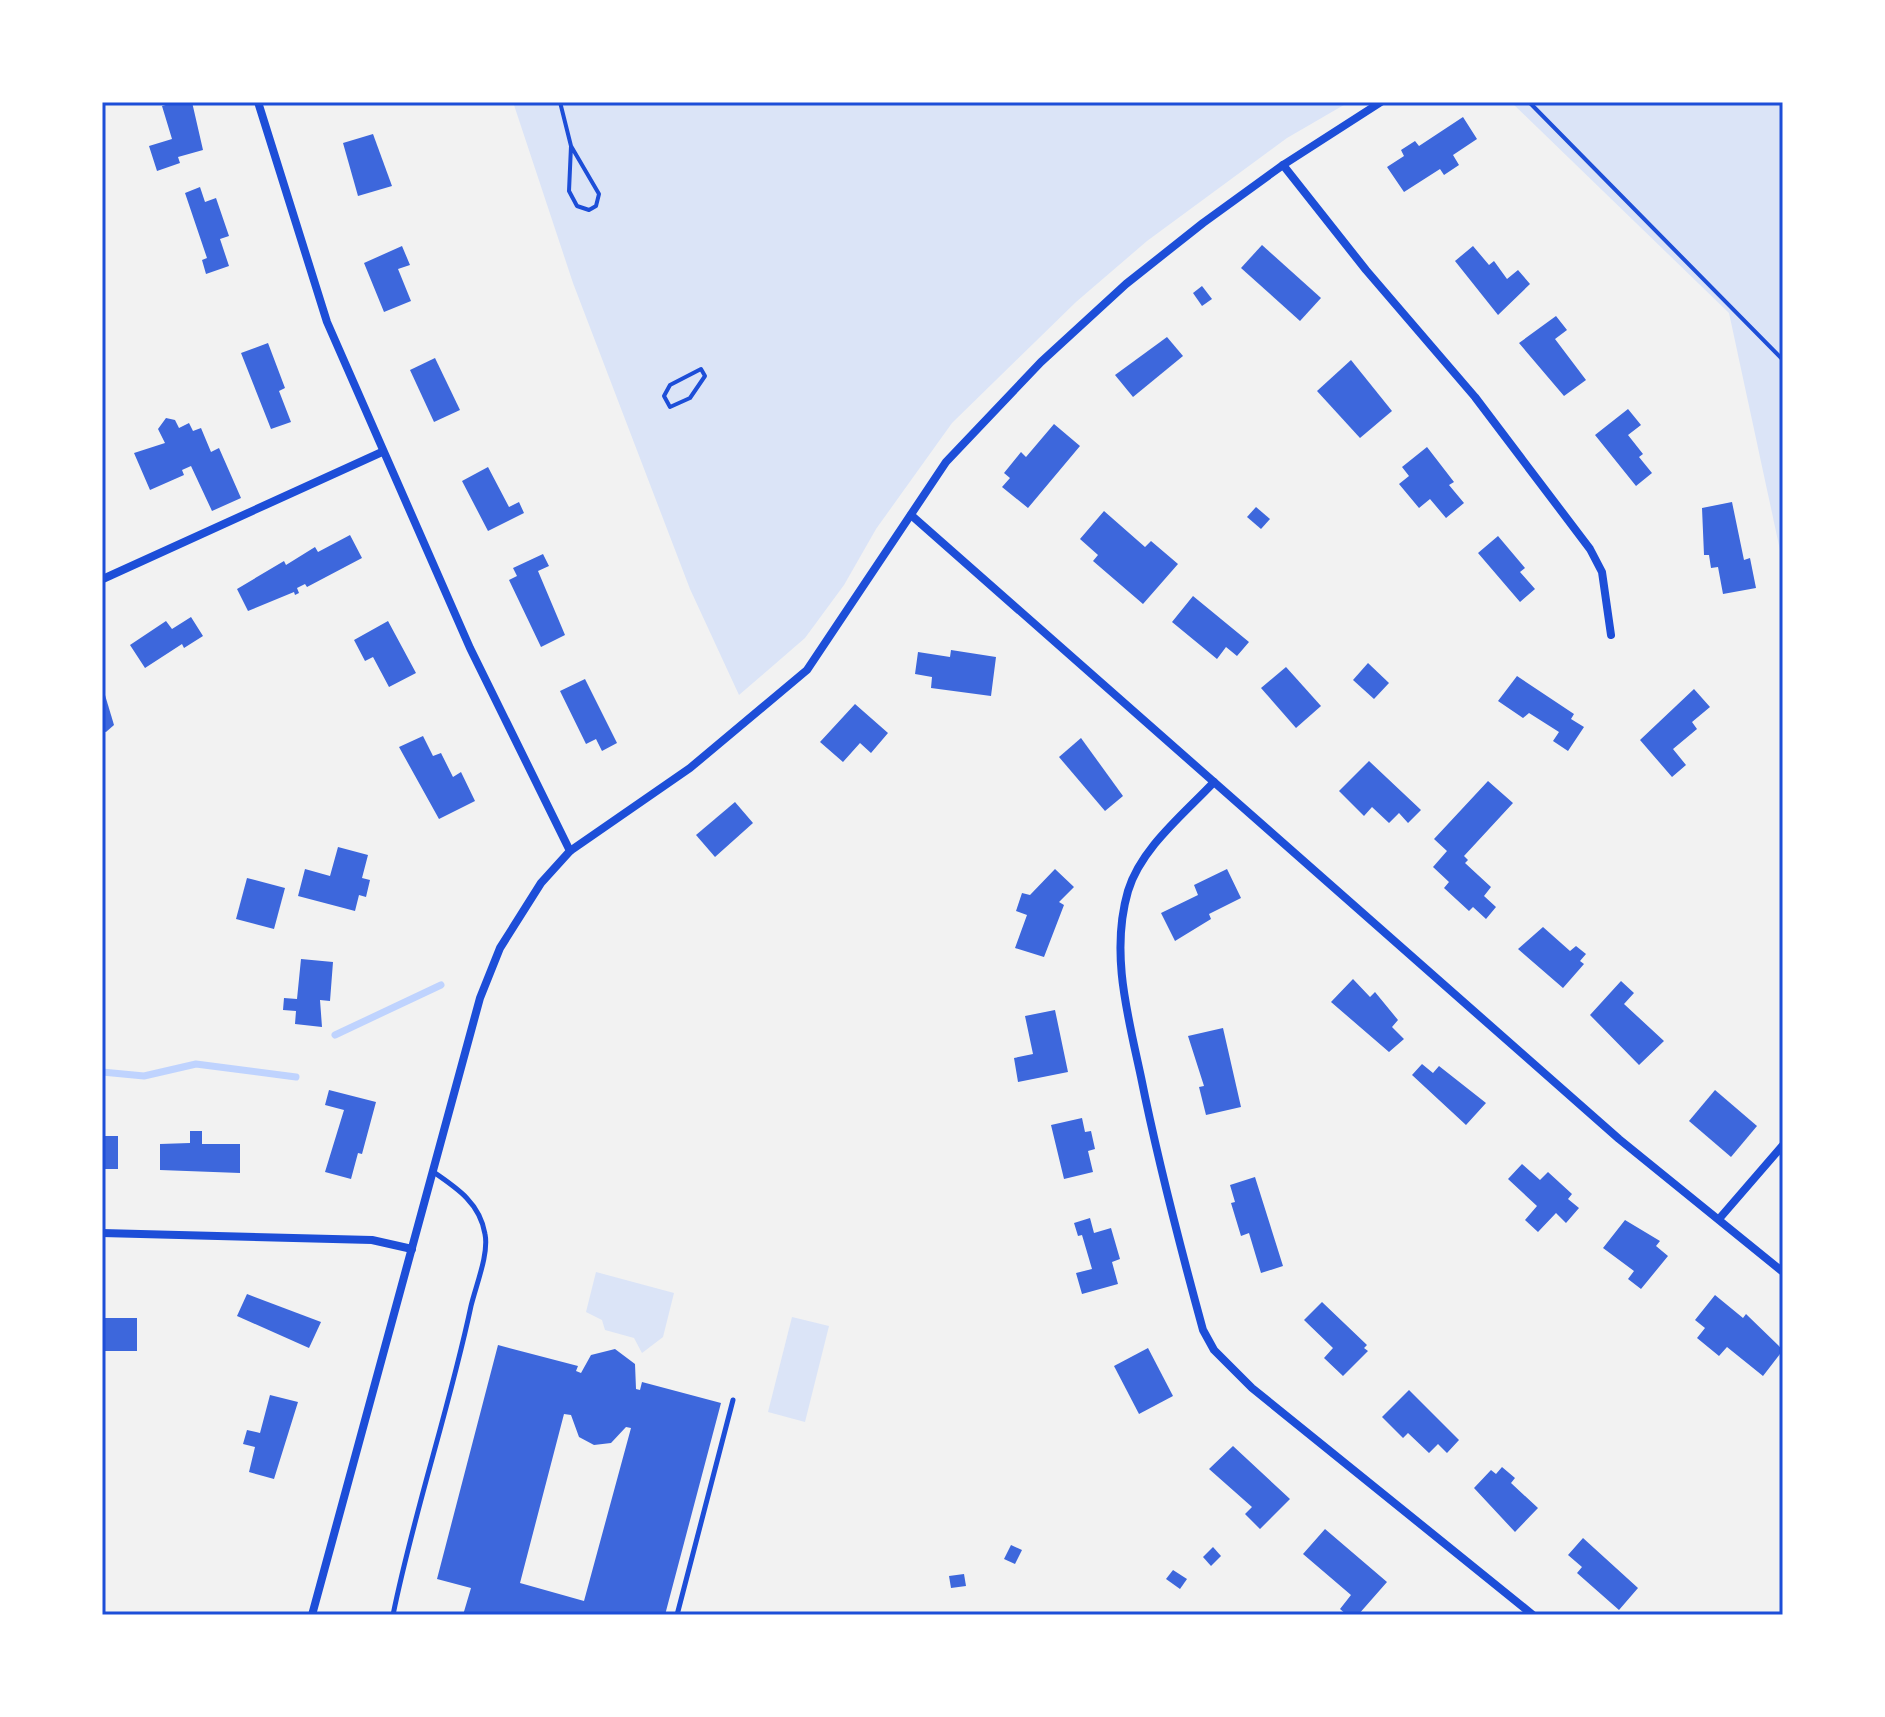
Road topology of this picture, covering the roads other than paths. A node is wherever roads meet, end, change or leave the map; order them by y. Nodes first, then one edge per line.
1 (258, 102) edge
2 (1381, 102) edge
3 (1283, 165) junction
4 (382, 452) junction
5 (911, 515) junction
6 (105, 578) dead end
7 (1611, 635) dead end
8 (1214, 782) junction
9 (570, 851) junction
10 (1783, 1145) edge
11 (432, 1171) junction
12 (1719, 1219) junction
13 (102, 1233) edge
14 (412, 1249) junction
15 (1783, 1272) edge
16 (733, 1400) dead end
17 (312, 1615) edge
18 (393, 1615) edge
19 (677, 1615) edge
20 (1533, 1615) edge

1 - 4 street
2 - 3 street
3 - 5 street
3 - 7 street
4 - 6 street
4 - 9 street
5 - 8 street
5 - 9 street
8 - 12 street
8 - 20 street
9 - 11 street
10 - 12 street
11 - 14 street
11 - 18 lane
12 - 15 street
13 - 14 street
14 - 17 street
16 - 19 lane

